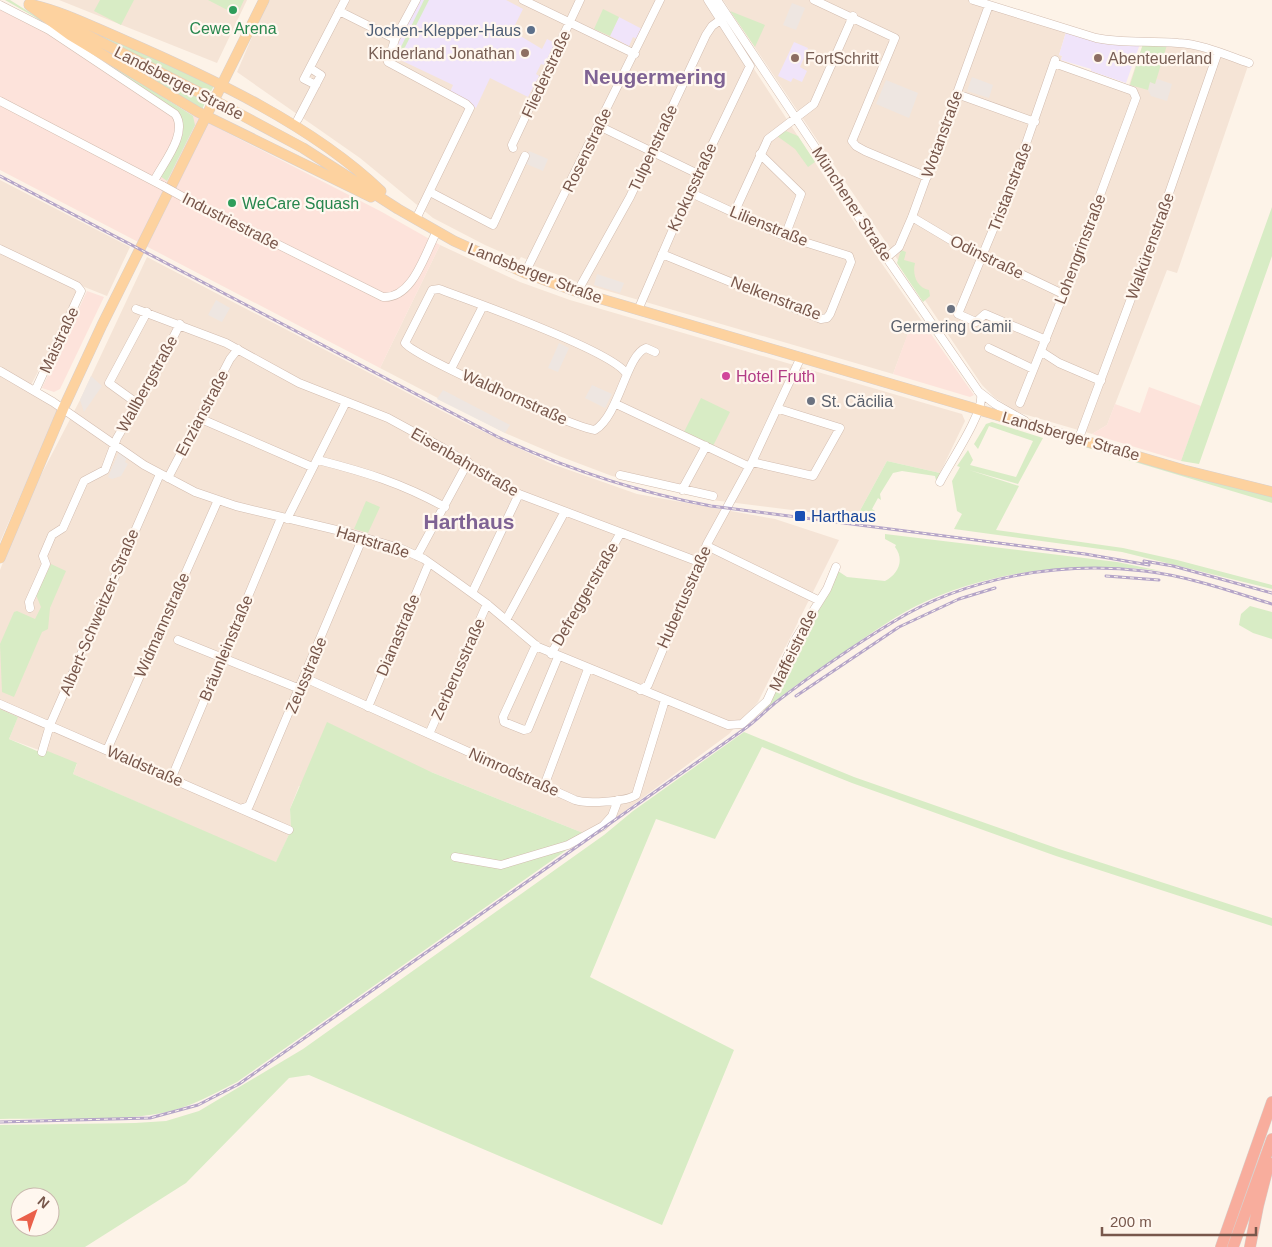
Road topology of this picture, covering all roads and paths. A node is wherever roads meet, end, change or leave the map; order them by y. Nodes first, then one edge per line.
1 (264, 0) edge
2 (345, 0) edge
3 (416, 0) edge
4 (580, 0) edge
5 (660, 0) edge
6 (708, 0) edge
7 (717, 0) edge
8 (814, 0) edge
9 (972, 0) edge
10 (526, 1) edge
11 (24, 2) edge
12 (0, 5) edge
13 (989, 5) junction
14 (339, 11) junction
15 (852, 16) junction
16 (724, 17) junction
17 (569, 23) junction
18 (395, 38) junction
19 (1218, 52) junction
20 (635, 54) junction
21 (1055, 61) joint
22 (1249, 63) dead end
23 (232, 67) junction
24 (310, 68) junction
25 (202, 75) junction
26 (223, 85) junction
27 (316, 85) junction
28 (957, 94) junction
29 (248, 99) junction
30 (0, 101) edge
31 (185, 105) junction
32 (207, 117) junction
33 (795, 119) junction
34 (298, 120) dead end
35 (1035, 122) junction
36 (599, 126) junction
37 (229, 128) junction
38 (199, 133) junction
39 (513, 148) dead end
40 (651, 151) junction
41 (760, 154) junction
42 (524, 156) dead end
43 (698, 174) junction
44 (927, 177) junction
45 (154, 181) junction
46 (430, 192) junction
47 (690, 192) junction
48 (390, 203) junction
49 (734, 213) junction
50 (912, 217) junction
51 (416, 219) junction
52 (437, 231) junction
53 (785, 236) junction
54 (0, 249) edge
55 (662, 254) junction
56 (982, 255) junction
57 (849, 256) joint
58 (886, 258) junction
59 (525, 273) junction
60 (581, 285) dead end
61 (1063, 294) junction
62 (483, 306) junction
63 (136, 310) dead end
64 (638, 310) junction
65 (147, 312) junction
66 (180, 324) junction
67 (1046, 340) junction
68 (989, 348) dead end
69 (238, 349) junction
70 (655, 352) dead end
71 (1042, 352) junction
72 (801, 357) junction
73 (451, 369) junction
74 (1033, 369) junction
75 (0, 371) edge
76 (626, 373) junction
77 (1101, 381) junction
78 (35, 391) junction
79 (978, 391) junction
80 (346, 402) junction
81 (1020, 403) dead end
82 (138, 404) junction
83 (616, 404) junction
84 (63, 409) junction
85 (779, 409) junction
86 (979, 409) junction
87 (199, 418) junction
88 (1026, 422) junction
89 (1079, 438) junction
90 (116, 444) junction
91 (706, 446) junction
92 (318, 460) junction
93 (468, 462) junction
94 (750, 464) junction
95 (312, 467) junction
96 (164, 476) junction
97 (620, 476) dead end
98 (940, 482) dead end
99 (682, 490) junction
100 (1272, 492) edge
101 (518, 494) junction
102 (713, 496) dead end
103 (218, 500) junction
104 (445, 506) junction
105 (564, 513) junction
106 (284, 519) junction
107 (620, 534) junction
108 (363, 537) junction
109 (707, 546) junction
110 (417, 556) junction
111 (0, 558) edge
112 (429, 562) junction
113 (699, 562) junction
114 (836, 567) dead end
115 (472, 593) junction
116 (818, 600) junction
117 (487, 604) junction
118 (30, 608) dead end
119 (506, 620) junction
120 (178, 640) dead end
121 (536, 645) junction
122 (554, 655) junction
123 (222, 658) junction
124 (588, 669) junction
125 (305, 678) junction
126 (300, 689) junction
127 (640, 690) junction
128 (665, 700) junction
129 (0, 704) edge
130 (368, 707) junction
131 (50, 725) junction
132 (739, 725) joint
133 (429, 734) junction
134 (108, 750) junction
135 (42, 752) dead end
136 (172, 778) junction
137 (544, 786) junction
138 (618, 800) junction
139 (243, 808) junction
140 (289, 830) dead end
141 (455, 857) dead end
142 (1272, 1102) edge
143 (1272, 1139) edge
144 (1272, 1153) edge
145 (1221, 1247) edge
146 (1233, 1247) edge
147 (1250, 1247) edge

1 - 23 main road
2 - 14 street
3 - 18 street
4 - 17 street, Fliederstraße
5 - 20 street, Rosenstraße
6 - 16 street
7 - 16 street, Münchener Straße
8 - 15 street
9 - 13 street
10 - 17 street
11 - 25 main road
11 - 31 main road
11 - 48 main road, Landsberger Straße, bridge
12 - 45 street
13 - 19 street
13 - 28 street, Wotanstraße
14 - 18 street
14 - 24 street
15 - 33 street
15 - 44 street
16 - 33 street, Münchener Straße
16 - 40 street, Tulpenstraße
16 - 43 street, Krokusstraße
17 - 20 street
17 - 39 street, Fliederstraße
18 - 46 street
19 - 22 street
19 - 77 street, Walkürenstraße
20 - 36 street, Rosenstraße
21 - 35 street, Tristanstraße
21 - 61 street, Lohengrinstraße
23 - 25 main road
23 - 26 main road
23 - 29 main road
24 - 27 street
24 - 27 street
25 - 26 main road
26 - 29 main road
26 - 32 main road
27 - 34 street
28 - 35 street
28 - 44 street, Wotanstraße
29 - 48 main road
30 - 45 street, Industriestraße
31 - 32 main road
31 - 38 main road
32 - 37 main road
32 - 38 main road
33 - 41 street
33 - 58 street, Münchener Straße
35 - 56 street, Tristanstraße
36 - 40 street
36 - 59 street, Rosenstraße
37 - 38 main road
37 - 48 main road
38 - 84 main road
40 - 43 street
40 - 60 street, Tulpenstraße
41 - 49 street
41 - 53 street
42 - 46 street
43 - 47 street, Krokusstraße
44 - 50 street, Wotanstraße
45 - 52 street, Industriestraße, bridge
46 - 51 street
47 - 49 street, Lilienstraße
47 - 55 street, Krokusstraße
48 - 51 main road, Landsberger Straße
49 - 53 street, Lilienstraße
50 - 56 street, Odinstraße
50 - 58 street, Wotanstraße
51 - 52 main road, Landsberger Straße
52 - 59 main road, Landsberger Straße
53 - 57 street, Lilienstraße
54 - 78 street, Maistraße
55 - 57 street, Nelkenstraße
55 - 64 street, Krokusstraße
56 - 61 street, Odinstraße
56 - 67 street, Tristanstraße
58 - 79 street, Münchener Straße
59 - 64 main road, Landsberger Straße
61 - 67 street, Lohengrinstraße
62 - 73 street
62 - 73 street, Waldhornstraße
62 - 76 street
63 - 65 street, Wallbergstraße
64 - 72 main road, Landsberger Straße
65 - 66 street, Wallbergstraße
65 - 82 street
66 - 69 street, Wallbergstraße
66 - 82 street, Wallbergstraße
67 - 71 street, Lohengrinstraße
68 - 74 street
69 - 80 street, Eisenbahnstraße
69 - 87 street, Enzianstraße
70 - 76 street, Waldhornstraße
71 - 74 street, Lohengrinstraße
71 - 77 street
72 - 85 street, Hubertusstraße
72 - 86 main road, Landsberger Straße
73 - 83 street, Waldhornstraße
74 - 81 street, Lohengrinstraße
75 - 78 street, Hartstraße
76 - 83 street, Waldhornstraße
77 - 89 street, Walkürenstraße
78 - 84 street, Hartstraße
79 - 86 street
79 - 88 street
80 - 92 street, Bräunleinstraße
80 - 93 street, Eisenbahnstraße
82 - 90 street, Wallbergstraße
83 - 91 street
84 - 90 street, Hartstraße
84 - 111 main road
85 - 94 street, Hubertusstraße
85 - 94 street
86 - 88 main road, Landsberger Straße
86 - 98 street, Landsberger Straße
87 - 95 street
87 - 96 street, Enzianstraße
88 - 89 main road, Landsberger Straße
89 - 100 main road, Landsberger Straße
90 - 96 street, Hartstraße
90 - 118 street, Wallbergstraße
91 - 94 street
91 - 99 street
92 - 95 street, Bräunleinstraße
92 - 104 street
93 - 101 street, Eisenbahnstraße
93 - 104 street
94 - 109 street, Hubertusstraße
95 - 106 street, Bräunleinstraße
96 - 103 street, Hartstraße
96 - 131 street, Albert-Schweitzer-Straße
97 - 99 street
99 - 102 street
101 - 105 street, Eisenbahnstraße
101 - 115 street
103 - 106 street, Hartstraße
103 - 134 street, Widmannstraße
104 - 110 street
105 - 107 street, Eisenbahnstraße
105 - 119 street
106 - 108 street, Hartstraße
106 - 123 street, Bräunleinstraße
107 - 113 street, Eisenbahnstraße
107 - 122 street, Defreggerstraße
108 - 110 street, Hartstraße
108 - 125 street, Zeusstraße
109 - 113 street, Hubertusstraße
109 - 116 street
110 - 112 street, Hartstraße
112 - 115 street, Hartstraße
112 - 130 street, Dianastraße
113 - 127 street, Hubertusstraße
114 - 116 street, Maffeistraße
115 - 117 street, Hartstraße
116 - 132 street, Maffeistraße
117 - 119 street, Hartstraße
117 - 133 street, Zerberusstraße
119 - 121 street, Hartstraße
120 - 123 street
121 - 122 street, Hartstraße
121 - 122 street, Defreggerstraße
122 - 124 street, Hartstraße
123 - 126 street
123 - 136 street, Bräunleinstraße
124 - 127 street, Hartstraße
124 - 137 street
125 - 126 street, Zeusstraße
125 - 130 street, Nimrodstraße
126 - 139 street, Zeusstraße
127 - 128 street, Hartstraße
128 - 132 street, Hartstraße
128 - 138 street, Nimrodstraße
129 - 131 street, Waldstraße
130 - 133 street, Nimrodstraße
131 - 134 street, Waldstraße
131 - 135 street, Albert-Schweitzer-Straße
133 - 137 street, Nimrodstraße
134 - 136 street, Waldstraße
136 - 139 street, Waldstraße
137 - 138 street, Nimrodstraße
138 - 141 street
139 - 140 street, Waldstraße
142 - 145 highway
143 - 146 highway
144 - 147 highway

